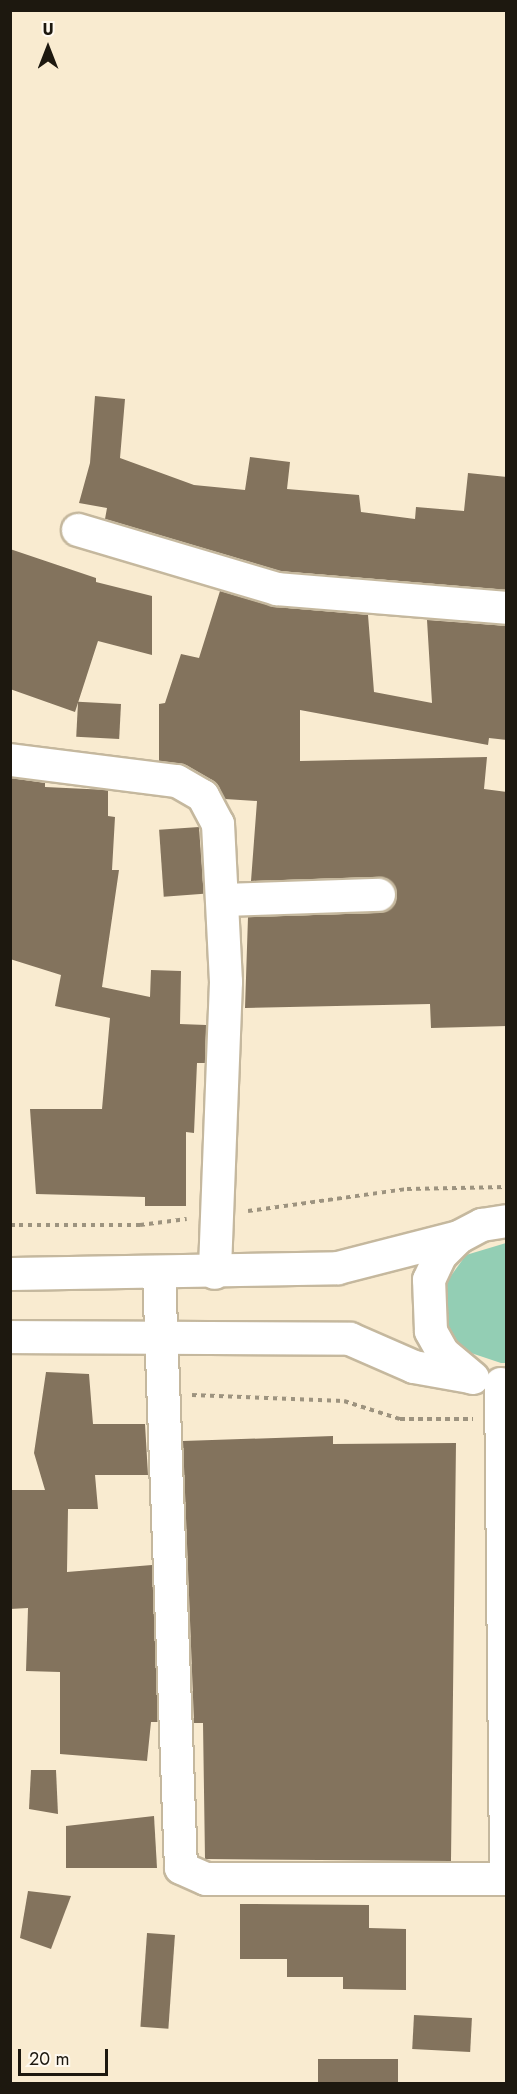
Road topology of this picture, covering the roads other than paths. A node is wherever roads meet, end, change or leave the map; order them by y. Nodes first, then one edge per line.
1 (78, 530) dead end
2 (507, 608) edge
3 (10, 759) edge
4 (379, 895) dead end
5 (225, 900) junction
6 (507, 1221) edge
7 (459, 1237) junction
8 (215, 1273) junction
9 (10, 1274) edge
10 (159, 1274) junction
11 (159, 1335) junction
12 (10, 1337) edge
13 (470, 1377) junction
14 (504, 1385) edge
15 (507, 1879) edge

1 - 2 street
3 - 5 street
4 - 5 street
5 - 8 street
6 - 7 street
7 - 8 street
7 - 13 street
8 - 10 street
9 - 10 street
10 - 11 street
11 - 12 street
11 - 13 street
11 - 15 street
13 - 14 street
14 - 15 street

